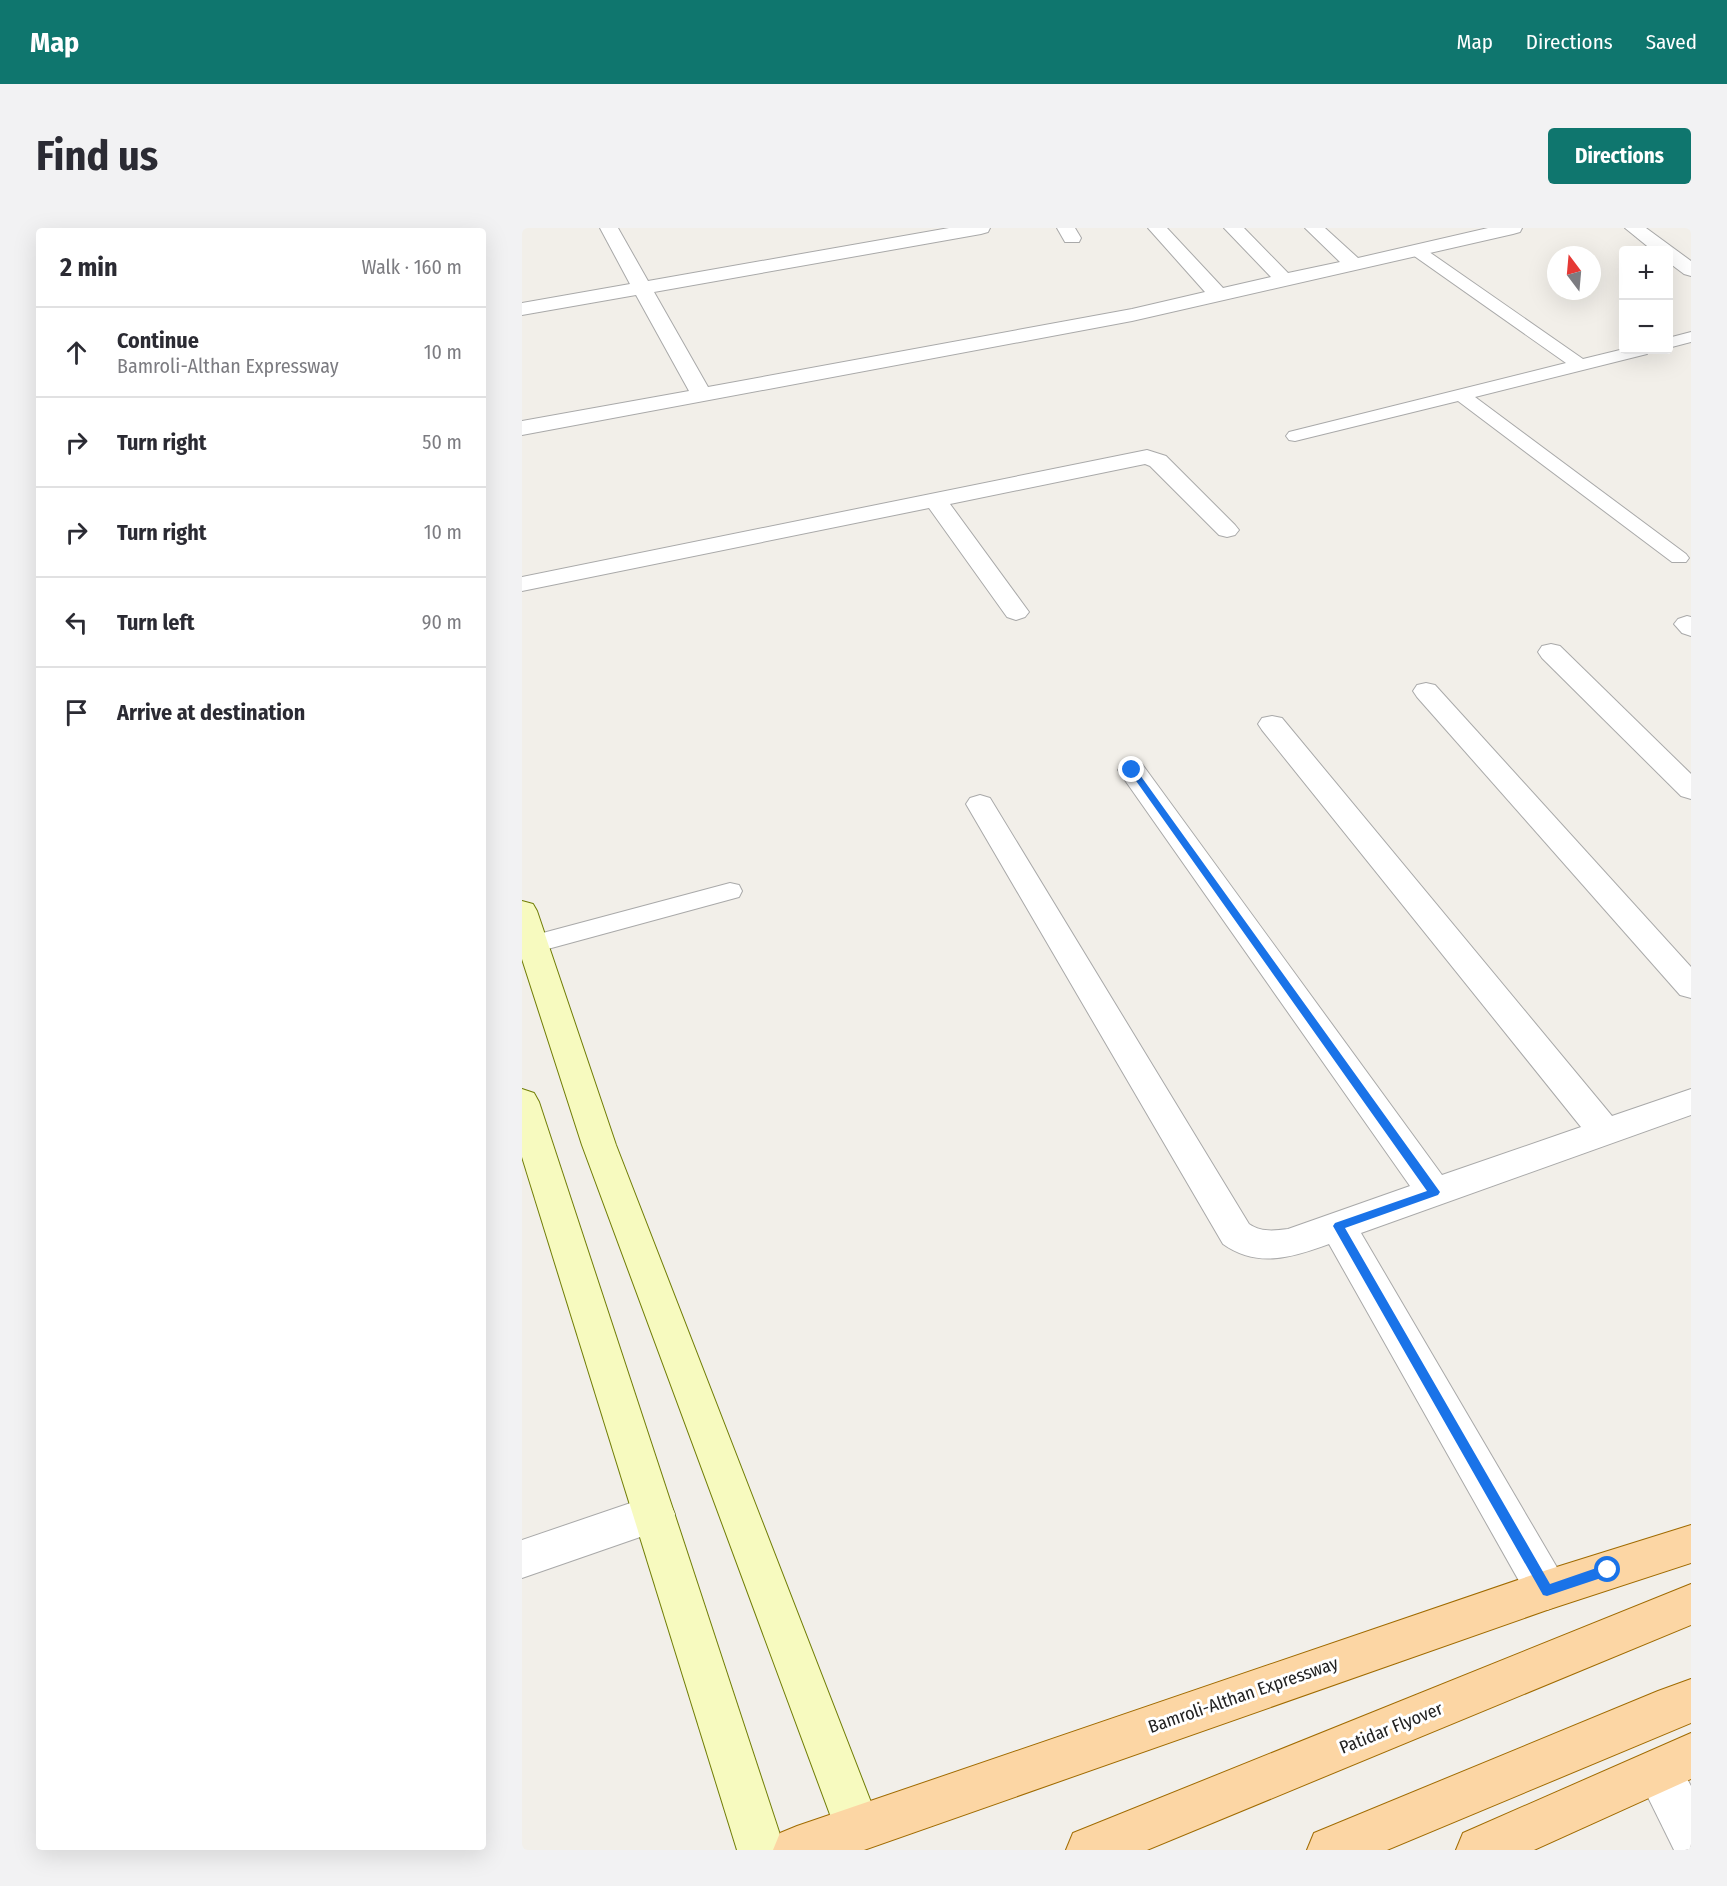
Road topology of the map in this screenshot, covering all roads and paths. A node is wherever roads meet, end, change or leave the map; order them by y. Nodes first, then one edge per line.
1 (609, 228) edge
2 (981, 228) edge
3 (1157, 228) edge
4 (1233, 228) edge
5 (1314, 228) edge
6 (1513, 228) edge
7 (1634, 228) edge
8 (1485, 231) edge
9 (1418, 244) junction
10 (1659, 246) edge
11 (1673, 257) edge
12 (1354, 264) junction
13 (1691, 270) edge
14 (1284, 280) junction
15 (641, 286) junction
16 (1218, 295) junction
17 (522, 309) edge
18 (1691, 337) edge
19 (1673, 342) edge
20 (1625, 354) edge
21 (1580, 365) junction
22 (1461, 394) junction
23 (702, 395) junction
24 (522, 428) edge
25 (1295, 436) dead end
26 (934, 500) junction
27 (1227, 530) dead end
28 (1679, 558) dead end
29 (522, 584) edge
30 (1016, 612) dead end
31 (1551, 652) dead end
32 (1426, 691) dead end
33 (1272, 724) dead end
34 (1132, 770) dead end
35 (1691, 790) edge
36 (980, 804) dead end
37 (730, 891) dead end
38 (527, 928) edge
39 (1691, 987) edge
40 (522, 1102) edge
41 (1691, 1102) edge
42 (1605, 1132) junction
43 (532, 1171) edge
44 (1434, 1192) junction
45 (1338, 1226) junction
46 (654, 1514) junction
47 (1691, 1544) edge
48 (522, 1559) edge
49 (1547, 1590) junction
50 (1691, 1604) edge
51 (1682, 1703) edge
52 (1675, 1764) edge
53 (858, 1828) junction
54 (1691, 1834) edge
55 (761, 1850) edge
56 (796, 1850) edge
57 (1090, 1850) edge
58 (1330, 1850) edge
59 (1480, 1850) edge

1 - 15 street
2 - 15 street
3 - 16 street
4 - 14 street
5 - 12 street
6 - 8 street
7 - 10 street
8 - 9 street
9 - 12 street
9 - 21 lane
11 - 13 street
12 - 14 street
14 - 16 street
15 - 17 street
15 - 23 street
16 - 23 street
18 - 19 lane
20 - 21 lane
21 - 22 lane
22 - 25 lane
22 - 28 lane
23 - 24 street
26 - 27 street
26 - 29 street
26 - 30 street
31 - 35 street
32 - 39 street
33 - 42 street
34 - 44 street
36 - 45 street
37 - 38 lane
38 - 53 street
40 - 43 street
41 - 42 street
42 - 44 street
43 - 46 street
44 - 45 street
45 - 49 street
46 - 48 street
46 - 55 street
47 - 49 main road, Bamroli-Althan Expressway
49 - 53 main road, Bamroli-Althan Expressway
50 - 57 main road, Patidar Flyover
51 - 58 main road
52 - 54 street
52 - 59 main road
53 - 56 main road, Bamroli-Althan Expressway

